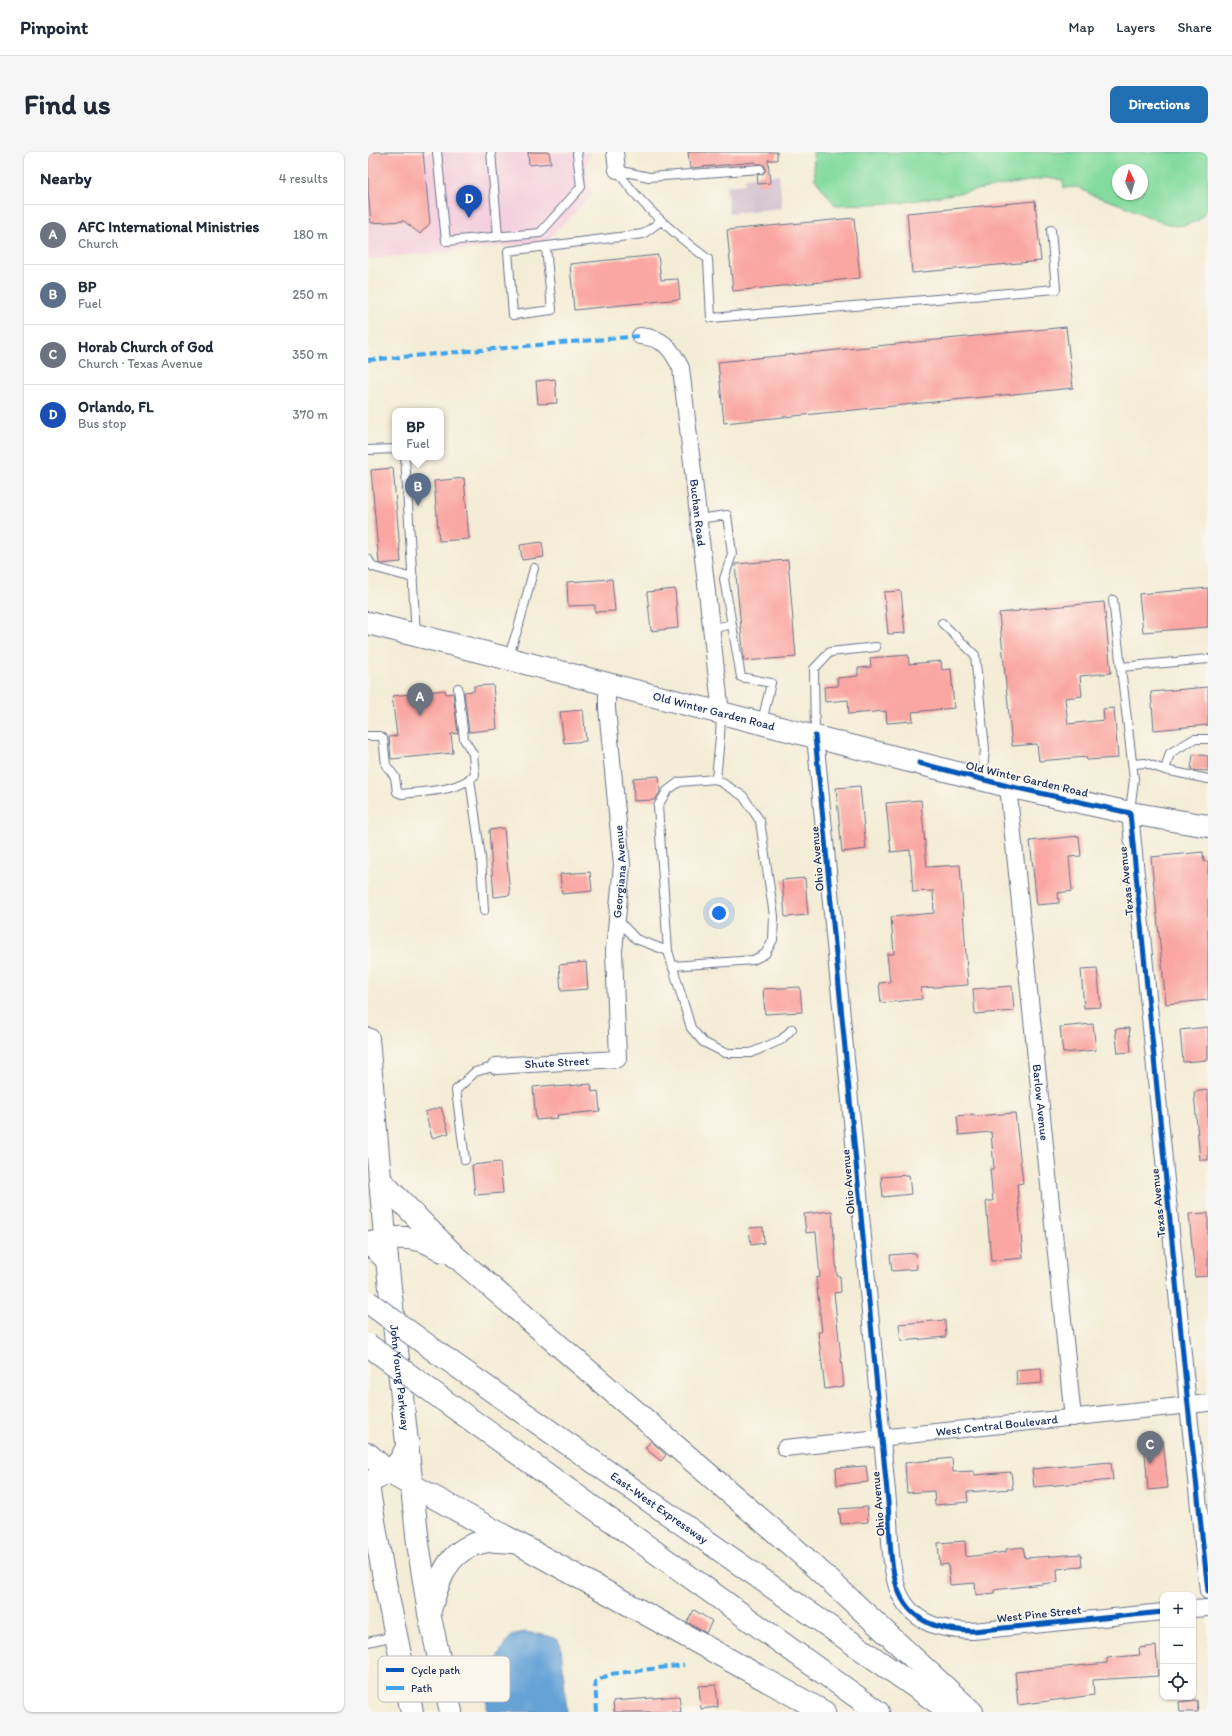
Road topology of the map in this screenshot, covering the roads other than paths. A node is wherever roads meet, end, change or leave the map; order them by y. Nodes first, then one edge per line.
1 (437, 152) edge
2 (491, 152) edge
3 (578, 152) edge
4 (615, 152) edge
5 (760, 169) dead end
6 (617, 170) junction
7 (661, 220) junction
8 (1051, 230) dead end
9 (498, 236) junction
10 (546, 247) junction
11 (640, 336) dead end
12 (392, 449) edge
13 (368, 450) edge
14 (405, 460) edge
15 (698, 519) junction
16 (368, 559) edge
17 (534, 568) dead end
18 (413, 578) junction
19 (1113, 600) dead end
20 (368, 623) edge
21 (942, 623) dead end
22 (732, 624) junction
23 (711, 629) junction
24 (416, 636) junction
25 (876, 647) dead end
26 (508, 659) junction
27 (1208, 659) edge
28 (1121, 667) junction
29 (607, 685) junction
30 (458, 688) dead end
31 (721, 713) junction
32 (762, 723) junction
33 (368, 736) edge
34 (815, 736) junction
35 (1208, 739) edge
36 (1133, 764) junction
37 (1165, 770) junction
38 (470, 779) junction
39 (716, 779) junction
40 (982, 779) junction
41 (1208, 779) edge
42 (1008, 786) junction
43 (1130, 813) junction
44 (1208, 826) edge
45 (484, 911) dead end
46 (617, 918) junction
47 (668, 951) junction
48 (673, 966) junction
49 (792, 1029) dead end
50 (368, 1039) edge
51 (618, 1059) joint
52 (496, 1066) joint
53 (466, 1160) dead end
54 (380, 1180) junction
55 (376, 1246) edge
56 (455, 1256) junction
57 (368, 1302) edge
58 (368, 1345) edge
59 (1208, 1403) edge
60 (1188, 1404) junction
61 (1073, 1418) junction
62 (882, 1439) junction
63 (408, 1444) junction
64 (785, 1448) dead end
65 (368, 1454) edge
66 (388, 1472) junction
67 (368, 1482) edge
68 (412, 1485) junction
69 (368, 1486) edge
70 (516, 1542) junction
71 (1208, 1591) edge
72 (1208, 1608) edge
73 (1196, 1609) edge
74 (1160, 1612) edge
75 (429, 1613) junction
76 (918, 1618) joint
77 (396, 1636) junction
78 (368, 1642) edge
79 (400, 1656) edge
80 (439, 1656) edge
81 (410, 1702) edge
82 (449, 1702) edge
83 (412, 1712) edge
84 (451, 1712) edge
85 (824, 1712) edge
86 (878, 1712) edge
87 (951, 1712) edge
88 (972, 1712) edge

1 - 9 lane
2 - 9 lane
3 - 9 lane
4 - 6 street
5 - 6 lane
6 - 7 lane
7 - 8 lane
7 - 10 lane
10 - 10 lane
11 - 15 street, Buchan Road
12 - 13 lane
14 - 18 lane
15 - 22 lane
15 - 23 street, Buchan Road
16 - 18 lane
17 - 26 lane
18 - 24 lane
19 - 28 lane
20 - 24 main road, Old Winter Garden Road
21 - 40 lane
22 - 23 lane
22 - 32 lane
23 - 31 street, Buchan Road
24 - 26 main road, Old Winter Garden Road
25 - 34 lane
26 - 29 main road, Old Winter Garden Road
27 - 28 lane
28 - 36 lane
29 - 31 main road, Old Winter Garden Road
29 - 46 street, Georgiana Avenue
30 - 38 lane
31 - 32 main road, Old Winter Garden Road
31 - 39 lane
32 - 34 main road, Old Winter Garden Road
33 - 38 lane
34 - 40 main road, Old Winter Garden Road
34 - 62 street, Ohio Avenue
35 - 37 lane
36 - 37 lane
36 - 43 lane
37 - 41 lane
38 - 45 lane
39 - 47 lane
39 - 48 lane
40 - 42 main road, Old Winter Garden Road
42 - 43 main road, Old Winter Garden Road
42 - 61 street, Barlow Avenue
43 - 44 main road, Old Winter Garden Road
43 - 60 street, Texas Avenue
46 - 47 lane
46 - 51 street, Georgiana Avenue
47 - 48 lane
48 - 49 lane
50 - 54 main road, John Young Parkway
51 - 52 street, Shute Street
52 - 53 lane
54 - 55 main road, John Young Parkway
54 - 56 main road
55 - 56 main road
55 - 63 main road, John Young Parkway
56 - 88 main road
57 - 87 main road, East-West Expressway, bridge
58 - 86 main road, bridge
59 - 60 street, West Central Boulevard
60 - 61 street, West Central Boulevard
60 - 71 street, Texas Avenue
61 - 62 street, West Central Boulevard
62 - 64 street, West Central Boulevard
62 - 76 street, Ohio Avenue
63 - 66 main road
63 - 68 main road, John Young Parkway
65 - 66 main road
66 - 67 main road
66 - 68 main road
68 - 70 main road
68 - 75 main road, John Young Parkway
69 - 77 main road
70 - 75 main road
70 - 85 main road
72 - 73 street
74 - 76 street, West Pine Street
75 - 80 main road, John Young Parkway
77 - 78 lane
77 - 79 main road
81 - 83 main road
82 - 84 main road, John Young Parkway

